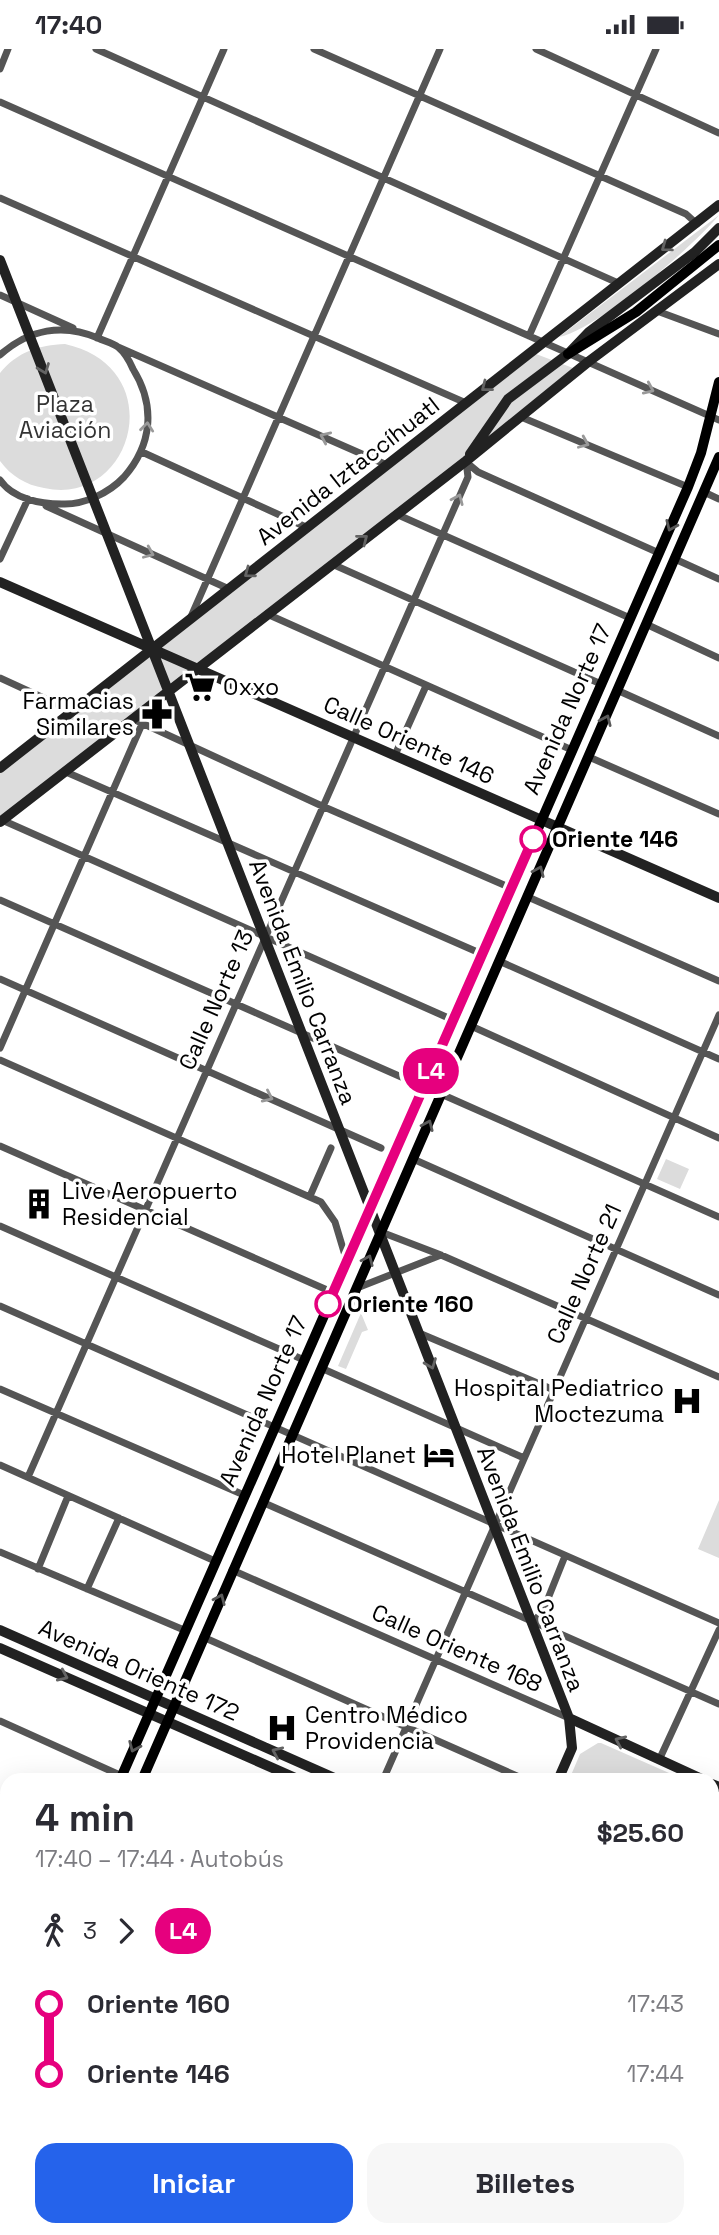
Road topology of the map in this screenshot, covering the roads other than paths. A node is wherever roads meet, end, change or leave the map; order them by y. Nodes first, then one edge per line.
1 (8, 49) edge
2 (96, 49) edge
3 (224, 49) edge
4 (314, 49) edge
5 (440, 49) edge
6 (536, 49) edge
7 (656, 49) edge
8 (0, 69) edge
9 (635, 95) junction
10 (204, 96) junction
11 (419, 97) junction
12 (0, 102) edge
13 (719, 133) edge
14 (169, 175) junction
15 (600, 175) junction
16 (384, 176) junction
17 (0, 198) edge
18 (719, 205) edge
19 (697, 224) junction
20 (719, 228) edge
21 (719, 244) edge
22 (350, 255) junction
23 (132, 256) junction
24 (564, 256) junction
25 (0, 260) edge
26 (719, 264) edge
27 (618, 283) junction
28 (0, 295) edge
29 (16, 302) junction
30 (657, 311) junction
31 (77, 330) junction
32 (30, 334) junction
33 (719, 334) edge
34 (314, 335) junction
35 (529, 336) junction
36 (97, 338) junction
37 (544, 342) junction
38 (118, 347) junction
39 (568, 354) junction
40 (0, 355) edge
41 (588, 362) junction
42 (719, 383) edge
43 (466, 403) junction
44 (278, 417) junction
45 (521, 417) junction
46 (715, 418) edge
47 (142, 452) junction
48 (719, 457) edge
49 (466, 461) junction
50 (387, 465) junction
51 (0, 480) edge
52 (3, 487) edge
53 (688, 487) junction
54 (706, 493) junction
55 (94, 498) junction
56 (243, 498) junction
57 (27, 499) junction
58 (719, 499) edge
59 (43, 504) junction
60 (396, 514) junction
61 (308, 528) junction
62 (442, 536) junction
63 (110, 537) junction
64 (659, 554) junction
65 (0, 559) edge
66 (677, 560) junction
67 (332, 564) junction
68 (208, 579) junction
69 (719, 579) edge
70 (0, 582) edge
71 (229, 589) junction
72 (413, 602) junction
73 (266, 613) junction
74 (630, 618) junction
75 (189, 620) junction
76 (648, 625) junction
77 (153, 648) junction
78 (719, 657) edge
79 (384, 667) junction
80 (198, 669) junction
81 (0, 678) edge
82 (601, 684) junction
83 (426, 686) junction
84 (170, 690) junction
85 (619, 691) junction
86 (72, 711) junction
87 (137, 722) junction
88 (719, 736) edge
89 (354, 737) junction
90 (193, 748) junction
91 (572, 750) junction
92 (395, 755) junction
93 (589, 757) junction
94 (0, 768) edge
95 (66, 772) junction
96 (113, 793) junction
97 (322, 806) junction
98 (719, 814) edge
99 (542, 819) junction
100 (1, 821) edge
101 (558, 827) junction
102 (228, 842) junction
103 (85, 858) junction
104 (294, 871) junction
105 (511, 888) junction
106 (528, 897) junction
107 (719, 898) edge
108 (0, 900) edge
109 (55, 924) junction
110 (265, 939) junction
111 (482, 954) junction
112 (499, 961) junction
113 (0, 978) edge
114 (719, 981) edge
115 (26, 990) junction
116 (236, 1003) junction
117 (719, 1015) edge
118 (453, 1020) junction
119 (471, 1026) junction
120 (302, 1033) junction
121 (0, 1048) edge
122 (702, 1052) junction
123 (719, 1059) edge
124 (0, 1060) edge
125 (206, 1069) junction
126 (424, 1087) junction
127 (442, 1094) junction
128 (673, 1118) junction
129 (340, 1131) junction
130 (177, 1138) junction
131 (719, 1138) edge
132 (0, 1146) edge
133 (331, 1147) dead end
134 (381, 1147) dead end
135 (413, 1159) junction
136 (644, 1184) junction
137 (310, 1196) junction
138 (370, 1209) junction
139 (144, 1210) junction
140 (719, 1217) edge
141 (0, 1226) edge
142 (381, 1232) junction
143 (615, 1249) junction
144 (441, 1255) junction
145 (347, 1262) junction
146 (396, 1274) junction
147 (114, 1276) junction
148 (356, 1289) junction
149 (334, 1293) junction
150 (719, 1295) edge
151 (0, 1306) edge
152 (586, 1317) junction
153 (419, 1333) junction
154 (87, 1345) junction
155 (304, 1360) junction
156 (321, 1367) junction
157 (719, 1377) edge
158 (0, 1389) edge
159 (554, 1390) junction
160 (56, 1413) junction
161 (274, 1427) junction
162 (457, 1430) junction
163 (292, 1435) junction
164 (524, 1458) junction
165 (0, 1465) edge
166 (28, 1477) junction
167 (244, 1495) junction
168 (68, 1496) junction
169 (262, 1502) junction
170 (119, 1518) junction
171 (493, 1524) junction
172 (0, 1552) edge
173 (565, 1556) junction
174 (215, 1561) junction
175 (38, 1569) junction
176 (232, 1570) junction
177 (87, 1589) junction
178 (465, 1593) junction
179 (532, 1623) junction
180 (719, 1623) edge
181 (0, 1630) edge
182 (184, 1630) junction
183 (719, 1630) edge
184 (203, 1637) junction
185 (0, 1648) edge
186 (436, 1659) junction
187 (691, 1691) junction
188 (155, 1698) junction
189 (719, 1703) edge
190 (173, 1706) junction
191 (148, 1713) junction
192 (569, 1719) junction
193 (0, 1721) edge
194 (166, 1721) junction
195 (405, 1727) junction
196 (660, 1758) junction
197 (110, 1773) edge
198 (123, 1773) edge
199 (145, 1773) edge
200 (284, 1773) edge
201 (323, 1773) edge
202 (386, 1773) edge
203 (510, 1773) edge
204 (561, 1773) edge
205 (690, 1773) edge

1 - 8 street
2 - 10 street
3 - 10 street
4 - 11 street
5 - 11 street
6 - 9 street
7 - 9 street
9 - 13 street
9 - 15 street
10 - 14 street
10 - 16 street
11 - 15 street
11 - 16 street
12 - 14 street
14 - 22 street
14 - 23 street
15 - 19 street
15 - 24 street
16 - 22 street
16 - 24 street
17 - 23 street
18 - 19 street, Avenida Iztaccíhuatl
19 -> 27 street, Avenida Iztaccíhuatl
20 - 39 street
21 - 39 main road
22 - 34 street
22 - 35 street
23 - 34 street
23 - 36 street
24 - 27 street
24 - 35 street
25 - 29 street, Avenida Emilio Carranza
26 - 30 street
27 - 37 street, Avenida Iztaccíhuatl
28 - 29 street
29 - 31 street
29 - 32 street, Avenida Emilio Carranza
30 - 33 street
30 - 41 street
31 - 32 street
31 - 36 street
32 - 40 street
32 -> 55 street, Avenida Emilio Carranza
34 - 43 street
34 - 44 street
35 - 37 street
36 - 38 street
37 - 39 street
37 -> 43 street, Avenida Iztaccíhuatl
38 - 44 street
47 -> 38 street
39 - 41 street
39 - 49 street
41 - 45 street
41 -> 46 street
42 - 46 main road, Avenida Norte 17
43 - 50 street, Avenida Iztaccíhuatl
50 -> 44 street
44 - 56 street
45 - 49 street
45 -> 53 street
46 - 53 main road, Avenida Norte 17
47 - 55 street
47 - 56 street
48 - 54 main road, Avenida Norte 17
49 - 60 street
62 -> 49 street, Calle Norte 13
49 - 64 street
50 - 61 street, Avenida Iztaccíhuatl
51 - 52 street
52 - 57 street
53 -> 64 main road, Avenida Norte 17
54 - 58 street
54 - 66 main road, Avenida Norte 17
55 - 59 street
55 - 63 street, Avenida Emilio Carranza
56 - 61 street
56 - 68 street
57 - 59 street
57 - 65 street
59 - 63 street
60 - 62 street
67 -> 60 street
61 -> 71 street, Avenida Iztaccíhuatl
62 - 72 street, Calle Norte 13
62 - 74 street
63 -> 68 street
63 - 77 street, Avenida Emilio Carranza
64 - 74 main road, Avenida Norte 17
66 - 69 street
66 - 76 main road, Avenida Norte 17
67 - 72 street
67 - 73 street
68 - 71 street
68 - 75 street
70 - 77 street, Calle Oriente 146
71 - 75 street, Avenida Iztaccíhuatl
72 - 79 street, Calle Norte 13
72 - 82 street
73 - 79 street
73 - 80 street
74 - 82 main road, Avenida Norte 17
75 - 77 street, Avenida Iztaccíhuatl
76 - 78 street
76 - 85 main road, Avenida Norte 17
77 - 80 street, Calle Oriente 146
77 - 84 street, Avenida Emilio Carranza
77 - 86 street, Avenida Iztaccíhuatl
79 - 83 street
79 - 89 street, Calle Norte 13
80 - 84 street
80 - 89 street, Calle Oriente 146
81 - 86 street
82 - 91 main road, Avenida Norte 17
83 - 91 street
83 - 92 street
84 - 87 street
84 - 90 street, Avenida Emilio Carranza
85 - 88 street
93 -> 85 main road, Avenida Norte 17
86 - 94 street, Avenida Iztaccíhuatl
87 - 90 street
87 - 95 street
87 - 96 street
89 - 92 street, Calle Oriente 146
89 - 97 street, Calle Norte 13
90 - 97 street
90 - 102 street, Avenida Emilio Carranza
91 - 99 main road, Avenida Norte 17
92 - 99 street, Calle Oriente 146
93 - 98 street
93 - 101 main road, Avenida Norte 17
95 - 96 street
95 - 100 street
96 - 102 street
96 - 103 street
97 - 104 street, Calle Norte 13
97 - 105 street
99 - 101 street, Calle Oriente 146
99 - 105 main road, Avenida Norte 17
100 - 103 street
106 -> 101 main road, Avenida Norte 17
101 - 107 street, Calle Oriente 146
102 - 104 street
102 - 110 street, Avenida Emilio Carranza
103 - 109 street
103 - 110 street
104 - 110 street, Calle Norte 13
104 - 111 street
105 - 111 main road, Avenida Norte 17
106 - 112 main road, Avenida Norte 17
106 - 114 street
108 - 109 street
109 - 115 street
109 - 116 street
110 - 116 street, Calle Norte 13
110 - 118 street
110 - 120 street, Avenida Emilio Carranza
111 - 118 main road, Avenida Norte 17
112 - 119 main road, Avenida Norte 17
112 - 122 street
113 - 115 street
115 - 121 street
115 - 125 street
116 - 120 street
116 - 125 street, Calle Norte 13
117 - 122 street, Calle Norte 21
118 - 126 main road, Avenida Norte 17
119 - 127 main road, Avenida Norte 17
119 - 128 street
120 - 126 street
120 - 129 street, Avenida Emilio Carranza
122 - 123 street
122 - 128 street, Calle Norte 21
124 - 130 street
125 -> 129 street
125 - 130 street, Calle Norte 13
126 - 138 main road, Avenida Norte 17
135 -> 127 main road, Avenida Norte 17
127 - 136 street
128 - 131 street
128 - 136 street, Calle Norte 21
129 - 134 street
129 - 138 street, Avenida Emilio Carranza
130 - 137 street
130 - 139 street, Calle Norte 13
132 - 139 street
133 - 137 street
135 - 142 main road, Avenida Norte 17
135 - 143 street
136 - 140 street
136 - 143 street, Calle Norte 21
137 - 145 street
138 - 142 street, Avenida Emilio Carranza
138 - 145 main road, Avenida Norte 17
139 - 147 street, Calle Norte 13
139 - 149 street
141 - 147 street
142 - 144 street
142 - 146 street, Avenida Emilio Carranza
148 -> 142 main road, Avenida Norte 17
143 - 150 street
143 - 152 street, Calle Norte 21
144 - 146 street
144 - 152 street
145 - 149 main road, Avenida Norte 17
146 - 148 street
146 - 153 street, Avenida Emilio Carranza
147 - 154 street, Calle Norte 13
147 - 155 street
148 - 156 main road, Avenida Norte 17
149 - 155 main road, Avenida Norte 17
151 - 154 street
152 - 157 street
152 - 159 street, Calle Norte 21
153 - 159 street
153 -> 162 street, Avenida Emilio Carranza
154 - 160 street, Calle Norte 13
154 - 161 street
155 - 161 main road, Avenida Norte 17
156 - 162 street
156 - 163 main road, Avenida Norte 17
158 - 160 street
159 - 164 street, Calle Norte 21
160 - 166 street, Calle Norte 13
160 - 167 street
161 - 163 street
161 - 167 main road, Avenida Norte 17
162 - 164 street
162 - 171 street, Avenida Emilio Carranza
163 - 169 main road, Avenida Norte 17
163 - 171 street
164 - 171 street, Calle Norte 21
165 - 166 street
166 - 168 street
167 - 174 main road, Avenida Norte 17
168 - 170 street
168 - 175 street
169 - 176 main road, Avenida Norte 17
169 - 178 street
170 - 174 street
170 - 177 street
171 - 173 street
171 - 178 street, Calle Norte 21
171 - 179 street, Avenida Emilio Carranza
172 - 175 street
173 - 179 street
173 - 180 street
174 - 182 main road, Avenida Norte 17
175 - 177 street
184 -> 176 main road, Avenida Norte 17
176 - 186 street, Calle Oriente 168
177 - 182 street
178 - 179 street
178 - 186 street, Calle Norte 21
179 - 187 street
179 - 192 street, Avenida Emilio Carranza
181 - 188 street, Avenida Oriente 172
182 - 188 main road, Avenida Norte 17
183 - 187 street
184 - 190 main road, Avenida Norte 17
184 - 195 street
185 -> 191 street, Avenida Oriente 172
186 - 192 street, Calle Oriente 168
186 - 195 street, Calle Norte 21
187 - 189 street
187 - 196 street
188 - 190 street, Avenida Oriente 172
188 - 191 main road, Avenida Norte 17
190 - 194 main road, Avenida Norte 17
201 -> 190 street, Avenida Oriente 172
191 - 194 street, Avenida Oriente 172
191 -> 198 main road, Avenida Norte 17
196 -> 192 street, Calle Oriente 168
192 - 204 street, Avenida Emilio Carranza
193 - 197 street
194 - 199 main road, Avenida Norte 17
194 - 200 street, Avenida Oriente 172
195 - 202 street, Calle Norte 21
195 - 203 street
196 - 205 street, Calle Oriente 168

